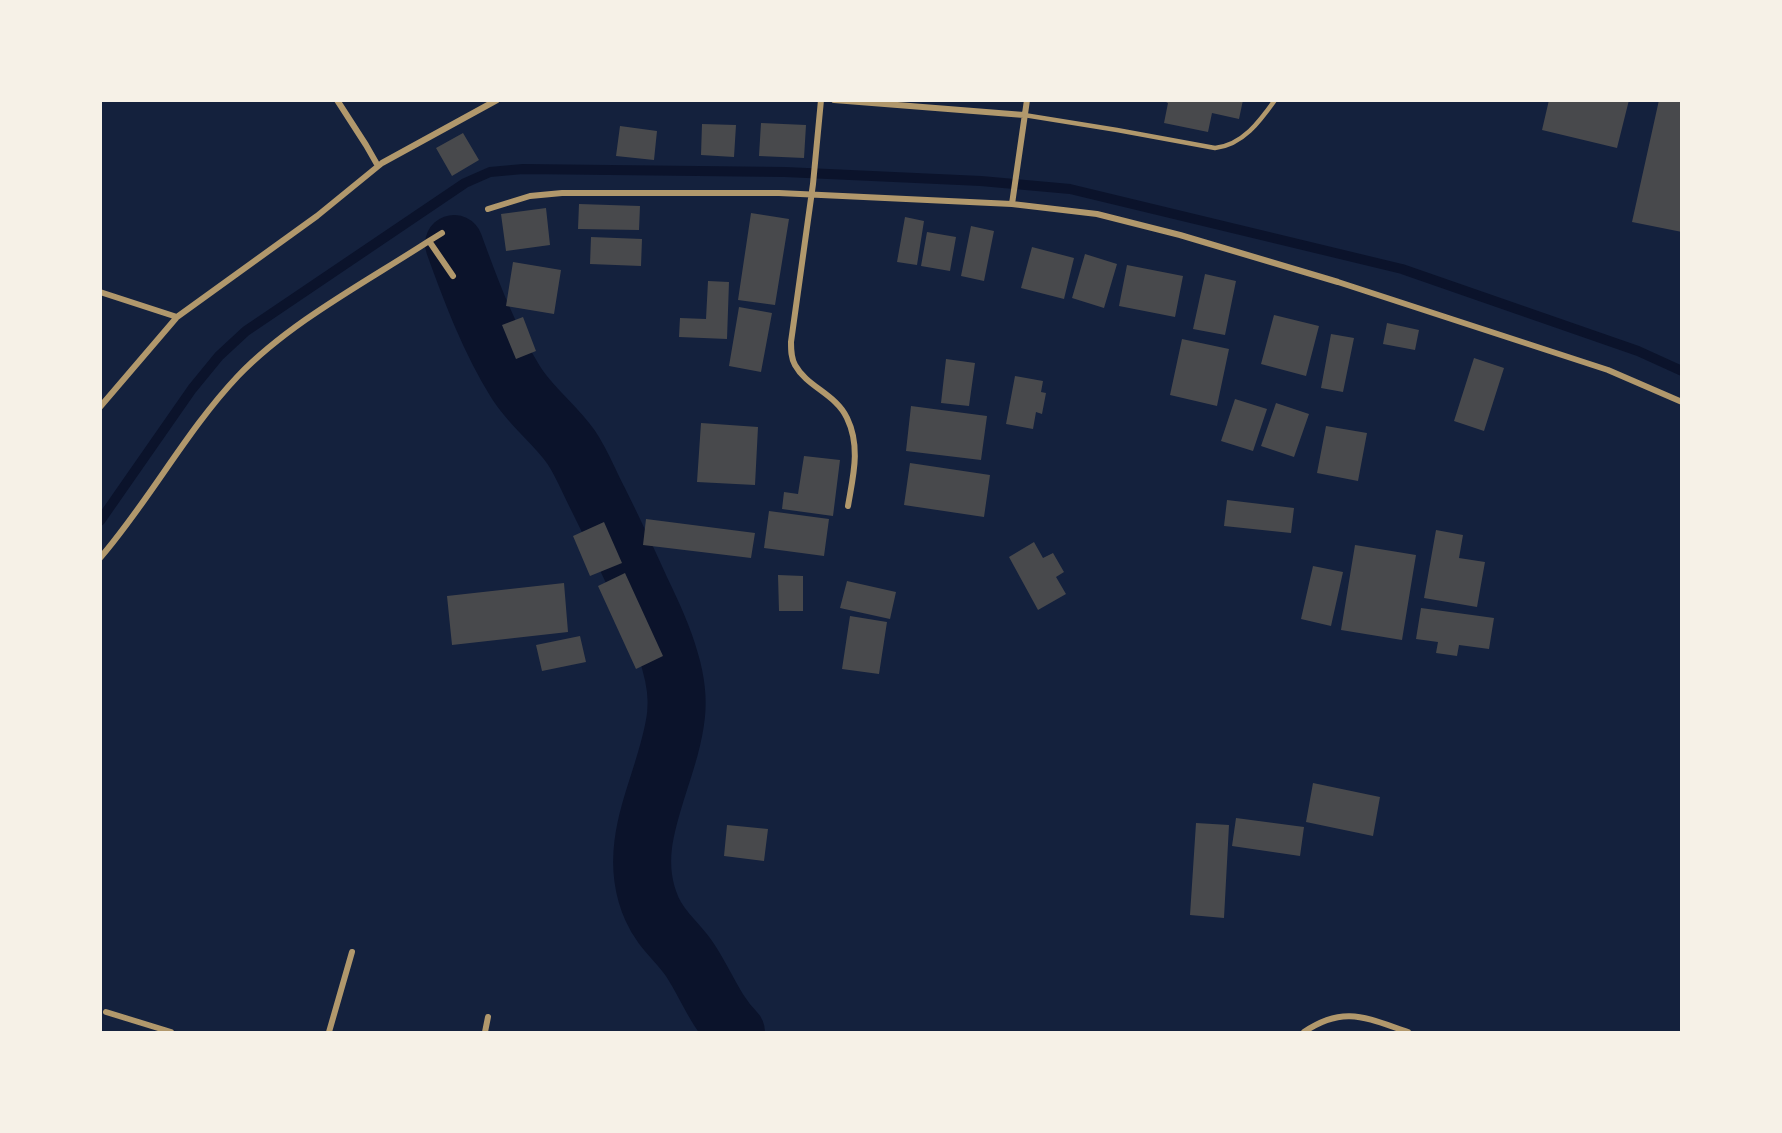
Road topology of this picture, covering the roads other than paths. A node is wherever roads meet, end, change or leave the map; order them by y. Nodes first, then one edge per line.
1 (338, 100) edge
2 (821, 100) edge
3 (834, 100) edge
4 (1027, 100) edge
5 (1275, 100) edge
6 (496, 101) edge
7 (1024, 116) junction
8 (380, 164) junction
9 (812, 195) junction
10 (1012, 204) junction
11 (488, 209) dead end
12 (442, 234) dead end
13 (429, 241) junction
14 (453, 276) dead end
15 (100, 292) edge
16 (177, 317) junction
17 (1682, 402) edge
18 (100, 407) edge
19 (848, 506) dead end
20 (100, 558) edge
21 (352, 952) dead end
22 (106, 1012) dead end
23 (488, 1017) dead end
24 (171, 1032) edge
25 (329, 1032) edge
26 (485, 1032) edge
27 (1305, 1032) edge
28 (1408, 1032) edge

1 - 8 street
2 - 9 street
3 - 7 street
4 - 7 street
5 - 7 lane
6 - 8 street
7 - 10 street
8 - 16 street
9 - 10 street
9 - 11 street
9 - 19 street
10 - 17 street
12 - 13 street
13 - 14 street
13 - 20 street
15 - 16 street
16 - 18 street
21 - 25 street
22 - 24 street
23 - 26 street
27 - 28 street

